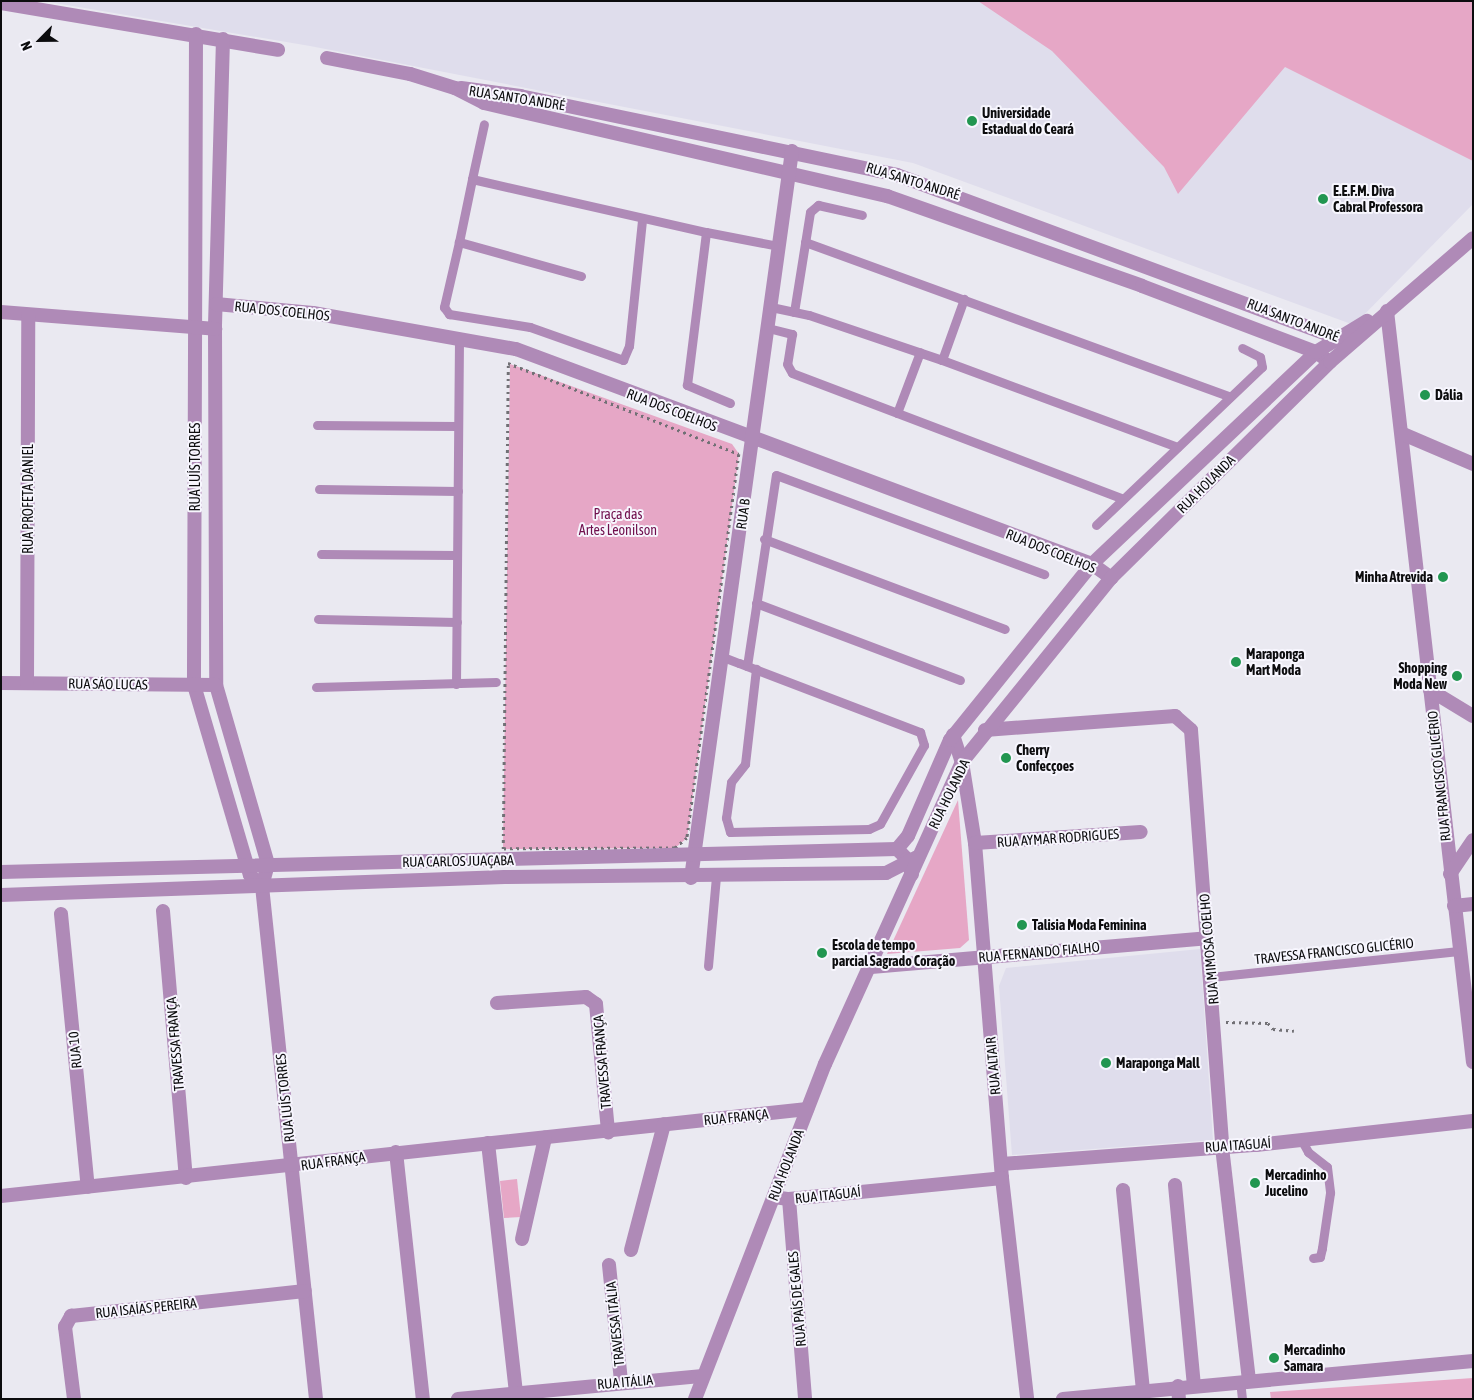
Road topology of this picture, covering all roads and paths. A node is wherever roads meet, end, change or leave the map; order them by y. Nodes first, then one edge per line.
1 (1, 3) edge
2 (196, 34) junction
3 (223, 39) junction
4 (278, 50) dead end
5 (327, 58) dead end
6 (455, 88) junction
7 (484, 124) dead end
8 (792, 151) junction
9 (788, 173) junction
10 (472, 179) junction
11 (862, 215) dead end
12 (642, 220) junction
13 (706, 232) junction
14 (1473, 238) edge
15 (459, 242) junction
16 (804, 242) junction
17 (778, 246) junction
18 (581, 276) dead end
19 (964, 299) junction
20 (216, 304) junction
21 (771, 307) junction
22 (1387, 311) junction
23 (1, 312) edge
24 (794, 312) junction
25 (28, 315) junction
26 (768, 328) junction
27 (215, 329) junction
28 (195, 330) junction
29 (1337, 337) junction
30 (459, 339) junction
31 (1351, 343) junction
32 (1242, 348) dead end
33 (920, 352) junction
34 (1316, 352) junction
35 (942, 360) junction
36 (1330, 362) junction
37 (1230, 397) junction
38 (730, 403) dead end
39 (898, 413) junction
40 (317, 425) dead end
41 (458, 426) junction
42 (1403, 434) junction
43 (754, 441) junction
44 (1177, 447) junction
45 (1473, 464) edge
46 (319, 489) dead end
47 (458, 491) junction
48 (1122, 499) junction
49 (1096, 525) dead end
50 (764, 539) junction
51 (322, 554) dead end
52 (457, 555) junction
53 (1092, 564) junction
54 (1044, 574) dead end
55 (1111, 578) junction
56 (756, 602) junction
57 (318, 619) dead end
58 (457, 622) junction
59 (1005, 629) dead end
60 (723, 657) junction
61 (752, 668) junction
62 (960, 680) dead end
63 (496, 682) dead end
64 (1, 683) edge
65 (27, 683) junction
66 (456, 684) junction
67 (194, 685) junction
68 (216, 685) junction
69 (316, 687) dead end
70 (1430, 690) junction
71 (1473, 716) edge
72 (985, 730) junction
73 (953, 735) junction
74 (962, 762) junction
75 (1141, 832) dead end
76 (686, 838) joint
77 (1473, 840) edge
78 (975, 843) junction
79 (897, 849) junction
80 (695, 857) junction
81 (247, 864) junction
82 (268, 864) junction
83 (910, 868) junction
84 (1, 872) edge
85 (1450, 874) junction
86 (716, 877) junction
87 (691, 878) junction
88 (262, 886) junction
89 (1, 895) edge
90 (1473, 904) edge
91 (1454, 906) junction
92 (163, 911) dead end
93 (61, 914) dead end
94 (1207, 938) junction
95 (1459, 951) junction
96 (983, 957) junction
97 (708, 966) dead end
98 (871, 967) junction
99 (1211, 977) junction
100 (497, 1003) dead end
101 (1216, 1022) junction
102 (1294, 1031) dead end
103 (1473, 1062) edge
104 (807, 1109) junction
105 (1473, 1121) edge
106 (664, 1124) junction
107 (608, 1132) junction
108 (545, 1138) junction
109 (1302, 1141) junction
110 (488, 1143) junction
111 (1222, 1147) junction
112 (396, 1152) junction
113 (1002, 1164) junction
114 (292, 1166) junction
115 (186, 1178) junction
116 (1002, 1178) junction
117 (1175, 1185) dead end
118 (88, 1187) junction
119 (1123, 1190) dead end
120 (1, 1196) edge
121 (774, 1197) junction
122 (789, 1199) junction
123 (522, 1239) dead end
124 (631, 1250) dead end
125 (1314, 1258) dead end
126 (609, 1265) dead end
127 (305, 1291) junction
128 (1473, 1361) edge
129 (703, 1376) junction
130 (1245, 1379) junction
131 (621, 1382) junction
132 (1194, 1385) junction
133 (1143, 1389) junction
134 (1178, 1392) edge
135 (516, 1393) junction
136 (1114, 1396) edge
137 (74, 1399) edge
138 (316, 1399) edge
139 (422, 1399) edge
140 (458, 1399) edge
141 (695, 1399) edge
142 (805, 1399) edge
143 (1028, 1399) edge
144 (1063, 1399) edge
145 (1242, 1399) edge

1 - 2 street
2 - 3 street
2 - 28 street, RUA LUÍS TORRES
3 - 4 street
3 - 20 street, RUA LUÍS TORRES
5 - 6 street, RUA SANTO ANDRÉ
6 - 8 street, RUA SANTO ANDRÉ
6 - 9 street, RUA SANTO ANDRÉ
7 - 10 lane
8 - 9 street, RUA B
8 - 29 street, RUA SANTO ANDRÉ
9 - 17 street, RUA B
9 - 34 street, RUA SANTO ANDRÉ
10 - 12 lane
10 - 15 lane
11 - 16 lane
12 - 13 lane
12 - 15 lane
13 - 17 lane
13 - 38 lane
14 - 22 street, RUA HOLANDA
15 - 18 lane
16 - 19 lane
16 - 24 lane
17 - 21 street, RUA B
19 - 35 lane
19 - 37 lane
20 - 27 street, RUA LUÍS TORRES
20 - 30 street, RUA DOS COELHOS
21 - 24 lane
21 - 26 street, RUA B
22 - 29 street, RUA HOLANDA
22 - 31 street, RUA HOLANDA
22 - 42 street, RUA FRANCISCO GLICÉRIO
23 - 25 street
24 - 33 lane
25 - 28 street
25 - 65 street, RUA PROFETA DANIEL
26 - 39 lane
26 - 43 street, RUA B
27 - 28 street
27 - 68 street, RUA LUÍS TORRES
28 - 67 street, RUA LUÍS TORRES
29 - 31 street, RUA SANTO ANDRÉ
29 - 34 street, RUA HOLANDA
30 - 41 lane
30 - 43 street, RUA DOS COELHOS
31 - 36 street, RUA HOLANDA
32 - 37 lane
33 - 35 lane
33 - 39 lane
34 - 36 street, RUA SANTO ANDRÉ
34 - 53 street, RUA HOLANDA
35 - 44 lane
36 - 55 street, RUA HOLANDA
37 - 44 lane
39 - 48 lane
40 - 41 lane
41 - 47 lane
42 - 45 street
42 - 70 street, RUA FRANCISCO GLICÉRIO
43 - 53 street, RUA DOS COELHOS
43 - 60 street, RUA B
44 - 48 lane
46 - 47 lane
47 - 52 lane
48 - 49 lane
50 - 54 lane
50 - 56 lane
50 - 59 lane
51 - 52 lane
52 - 58 lane
53 - 55 street, RUA DOS COELHOS
53 - 73 street, RUA HOLANDA
55 - 72 street, RUA HOLANDA
56 - 61 lane
56 - 62 lane
57 - 58 lane
58 - 66 lane
60 - 61 lane
60 - 80 street, RUA B
61 - 61 lane
63 - 66 lane
64 - 65 street, RUA SÁO LUCAS
65 - 67 street, RUA SÁO LUCAS
66 - 69 lane
67 - 68 street, RUA SÁO LUCAS
67 - 81 street, RUA LUÍS TORRES
68 - 82 street, RUA LUÍS TORRES
70 - 71 street
70 - 85 street, RUA FRANCISCO GLICÉRIO
72 - 74 street, RUA HOLANDA
72 - 94 street, RUA MIMOSA COELHO
73 - 74 street, RUA ALTAIR
73 - 79 street, RUA HOLANDA
74 - 78 street, RUA ALTAIR
74 - 83 street, RUA HOLANDA
75 - 78 street, RUA AYMAR RODRIGUES
76 - 76 path
77 - 85 street
78 - 96 street, RUA ALTAIR
79 - 80 street, RUA CARLOS JUAÇABA
79 - 83 street
80 - 82 street, RUA CARLOS JUAÇABA
80 - 87 street, RUA B
81 - 82 street, RUA CARLOS JUAÇABA
81 - 84 street, RUA CARLOS JUAÇABA
81 - 88 street, RUA LUÍS TORRES
82 - 88 street, RUA LUÍS TORRES
83 - 86 street, RUA CARLOS JUAÇABA
83 - 98 street, RUA HOLANDA
85 - 91 street, RUA FRANCISCO GLICÉRIO
86 - 87 street, RUA CARLOS JUAÇABA
86 - 97 lane
87 - 88 street, RUA CARLOS JUAÇABA
88 - 89 street, RUA CARLOS JUAÇABA
88 - 114 street, RUA LUÍS TORRES
90 - 91 street
91 - 95 street, RUA FRANCISCO GLICÉRIO
92 - 115 street, TRAVESSA FRANÇA
93 - 118 street, RUA 10
94 - 96 street, RUA FERNANDO FIALHO
94 - 99 street, RUA MIMOSA COELHO
95 - 99 lane, TRAVESSA FRANCISCO GLICÉRIO
95 - 103 street, RUA FRANCISCO GLICÉRIO
96 - 98 street, RUA FERNANDO FIALHO
96 - 113 street, RUA ALTAIR
98 - 104 street, RUA HOLANDA
99 - 101 street, RUA MIMOSA COELHO
100 - 107 street, TRAVESSA FRANÇA
101 - 102 path
101 - 111 street, RUA MIMOSA COELHO
104 - 106 street, RUA FRANÇA
104 - 121 street, RUA HOLANDA
105 - 109 street, RUA ITAGUAÍ
106 - 107 street, RUA FRANÇA
106 - 124 street
107 - 108 street, RUA FRANÇA
108 - 110 street, RUA FRANÇA
108 - 123 street
109 - 111 street, RUA ITAGUAÍ
109 - 125 lane
110 - 112 street, RUA FRANÇA
110 - 135 street
111 - 113 street, RUA ITAGUAÍ
111 - 130 street, RUA MIMOSA COELHO
112 - 114 street, RUA FRANÇA
112 - 139 street
113 - 116 street, RUA ALTAIR
114 - 115 street, RUA FRANÇA
114 - 127 street, RUA LUÍS TORRES
115 - 118 street, RUA FRANÇA
116 - 122 street, RUA ITAGUAÍ
116 - 143 street, RUA ALTAIR
117 - 132 street
118 - 120 street, RUA FRANÇA
119 - 133 street
121 - 122 street, RUA ITAGUAÍ
121 - 129 street, RUA HOLANDA
122 - 142 street, RUA PAÍS DE GALES
126 - 131 street, TRAVESSA ITÁLIA
127 - 137 street, RUA ISAÍAS PEREIRA
127 - 138 street, RUA LUÍS TORRES
128 - 130 street
129 - 131 street, RUA ITÁLIA
129 - 141 street, RUA HOLANDA
130 - 132 street
130 - 145 lane, RUA MIMOSA COELHO
131 - 135 street, RUA ITÁLIA
132 - 134 street
133 - 134 street
133 - 136 street
135 - 140 street, RUA ITÁLIA
136 - 144 street

